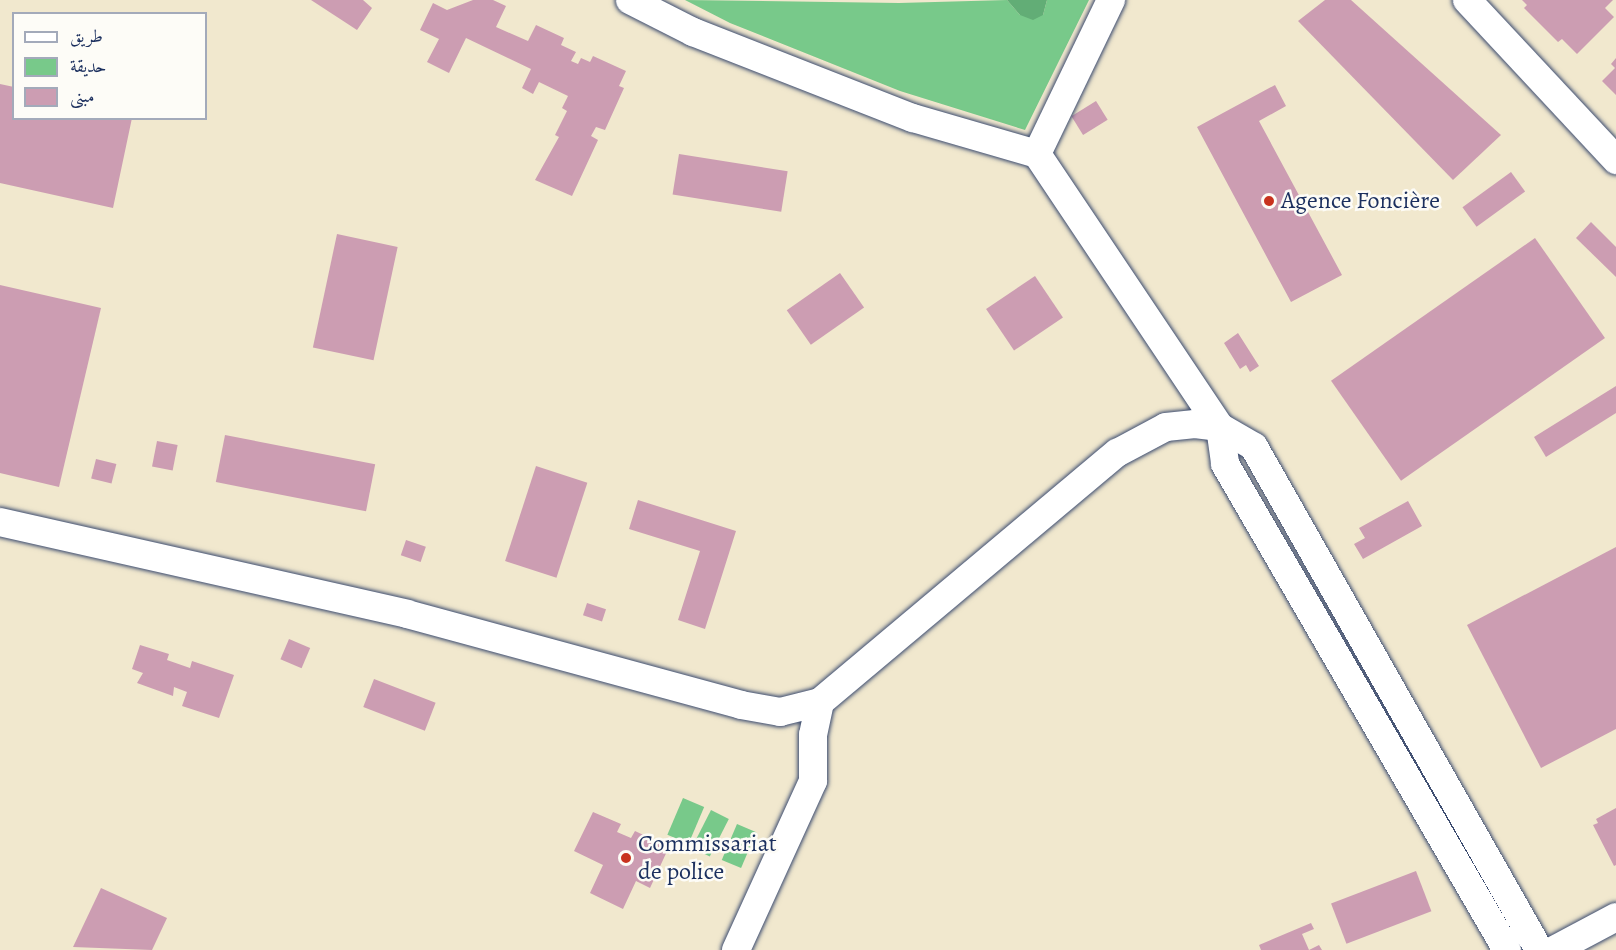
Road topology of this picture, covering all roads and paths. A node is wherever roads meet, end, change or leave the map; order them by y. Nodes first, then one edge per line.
1 (630, 0) edge
2 (1111, 0) edge
3 (1467, 0) edge
4 (1037, 154) junction
5 (1616, 160) edge
6 (1220, 427) junction
7 (0, 522) edge
8 (820, 702) junction
9 (1616, 917) edge
10 (736, 950) edge
11 (1507, 950) edge
12 (1539, 950) edge
13 (1554, 950) edge

1 - 4 street
2 - 4 street
3 - 5 street
4 - 6 street
6 - 8 street
6 - 11 street
6 - 12 street
7 - 8 street
8 - 10 street
9 - 13 street

